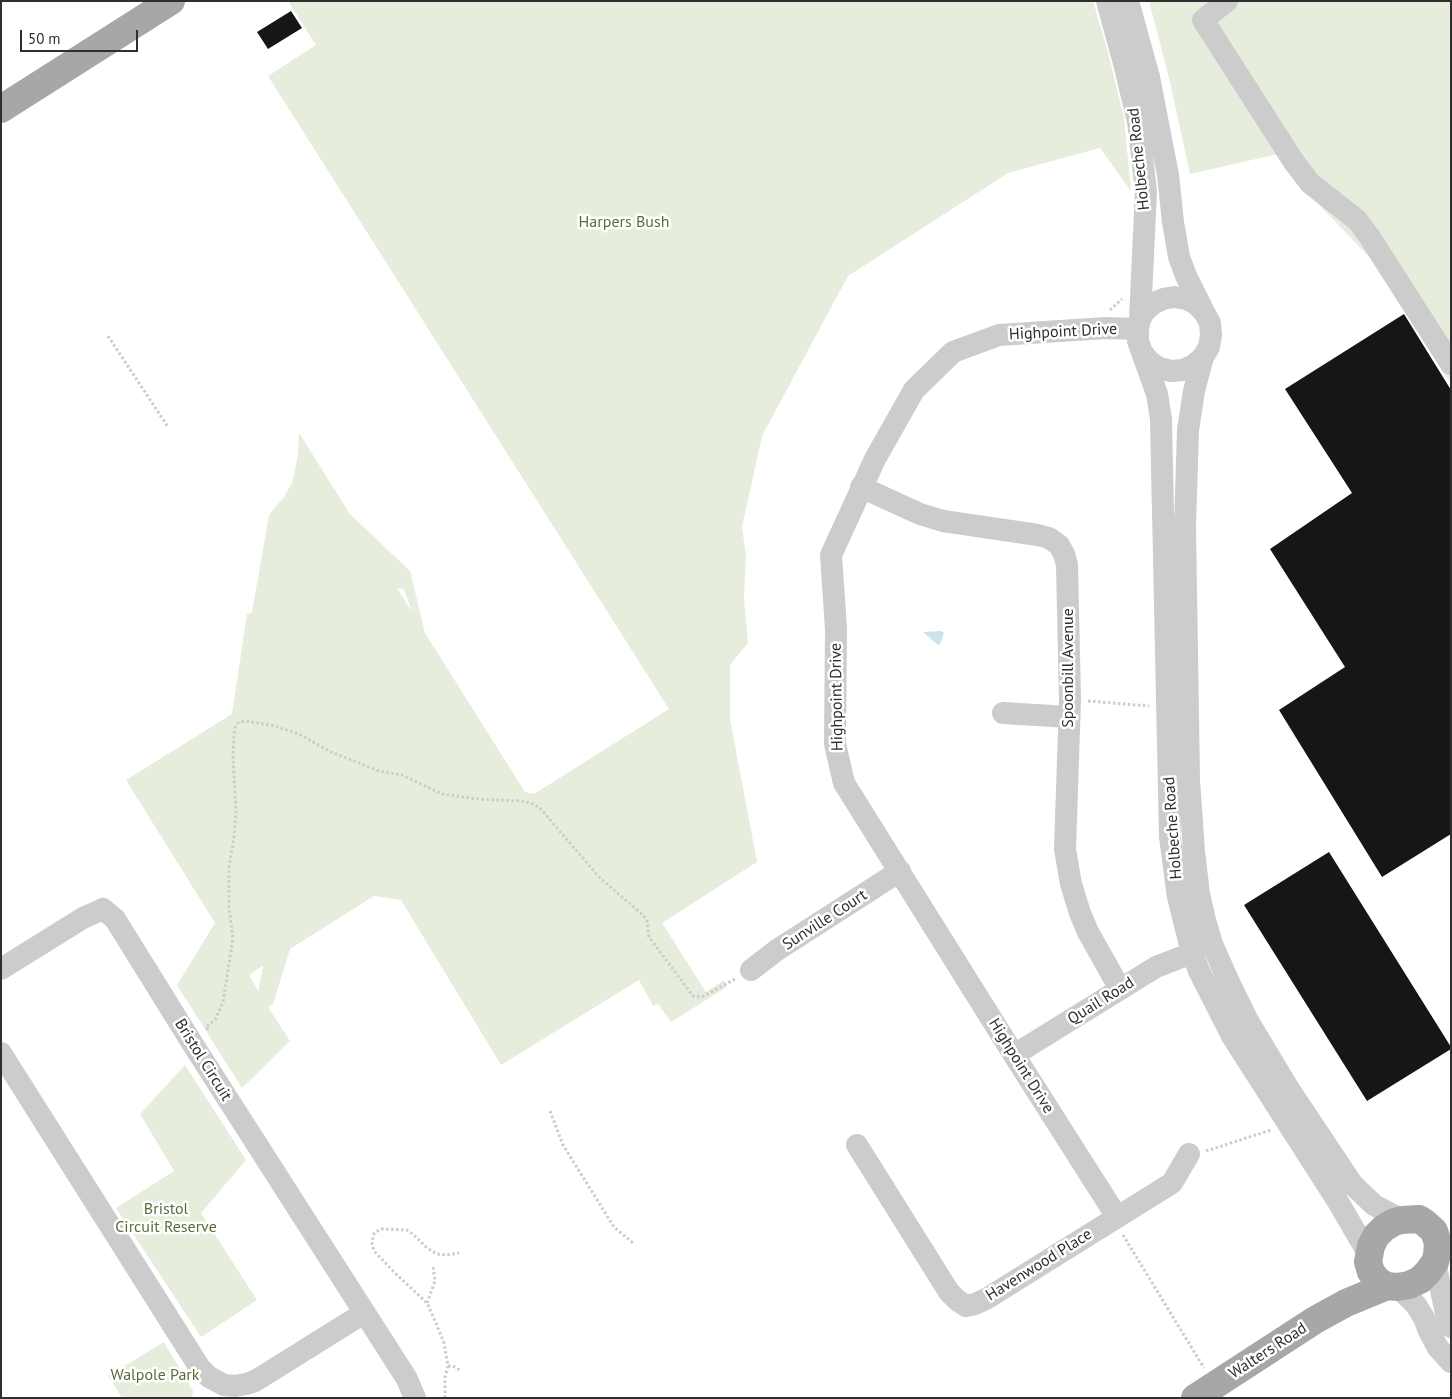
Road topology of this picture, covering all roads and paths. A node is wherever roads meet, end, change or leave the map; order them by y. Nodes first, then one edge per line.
1 (171, 1) edge
2 (1107, 1) edge
3 (1128, 1) edge
4 (1227, 1) edge
5 (1, 108) edge
6 (1124, 296) dead end
7 (1204, 312) junction
8 (1139, 324) junction
9 (1106, 328) junction
10 (108, 336) dead end
11 (1142, 352) junction
12 (1203, 357) junction
13 (1451, 364) edge
14 (168, 427) dead end
15 (861, 487) junction
16 (1154, 706) dead end
17 (1069, 709) junction
18 (1003, 713) dead end
19 (900, 871) junction
20 (1192, 954) junction
21 (1, 969) edge
22 (751, 970) joint
23 (1120, 989) junction
24 (204, 1035) dead end
25 (1, 1053) edge
26 (1014, 1055) junction
27 (550, 1111) dead end
28 (1289, 1125) junction
29 (857, 1145) dead end
30 (1189, 1154) joint
31 (1115, 1218) junction
32 (1426, 1221) edge
33 (633, 1243) dead end
34 (459, 1253) dead end
35 (1441, 1254) edge
36 (1369, 1259) junction
37 (433, 1266) dead end
38 (1392, 1287) junction
39 (427, 1303) junction
40 (364, 1313) junction
41 (1315, 1320) junction
42 (1451, 1327) edge
43 (1451, 1362) edge
44 (448, 1366) junction
45 (1205, 1369) dead end
46 (460, 1370) dead end
47 (415, 1398) edge
48 (445, 1398) edge
49 (1194, 1398) edge

1 - 5 main road
2 - 8 street, Holbeche Road
3 - 7 street, Holbeche Road
4 - 13 street
6 - 9 path
7 - 8 street
7 - 12 street
8 - 9 street, Highpoint Drive
8 - 11 street
9 - 15 street, Highpoint Drive
10 - 14 path
11 - 12 street
11 - 20 street, Holbeche Road
12 - 32 street, Holbeche Road
15 - 17 street, Spoonbill Avenue
15 - 19 street, Highpoint Drive
16 - 17 path
17 - 18 street
17 - 23 street, Spoonbill Avenue
19 - 22 street, Sunville Court
19 - 26 street, Highpoint Drive
20 - 23 street, Quail Road
20 - 28 street, Holbeche Road
21 - 40 street, Bristol Circuit
22 - 24 path
23 - 26 street, Quail Road
25 - 40 street
26 - 31 street, Highpoint Drive
27 - 33 path
28 - 30 path
28 - 36 street, Holbeche Road
29 - 31 street, Havenwood Place
30 - 31 street, Havenwood Place
31 - 45 path
32 - 35 main road
32 - 36 main road
34 - 39 path
35 - 38 main road
35 - 42 street
36 - 38 main road
36 - 41 main road, Walters Road
37 - 39 path
38 - 41 main road, Walters Road
38 - 43 street
39 - 44 path
40 - 47 street, Bristol Circuit
41 - 49 main road, Walters Road
44 - 46 path
44 - 48 path

